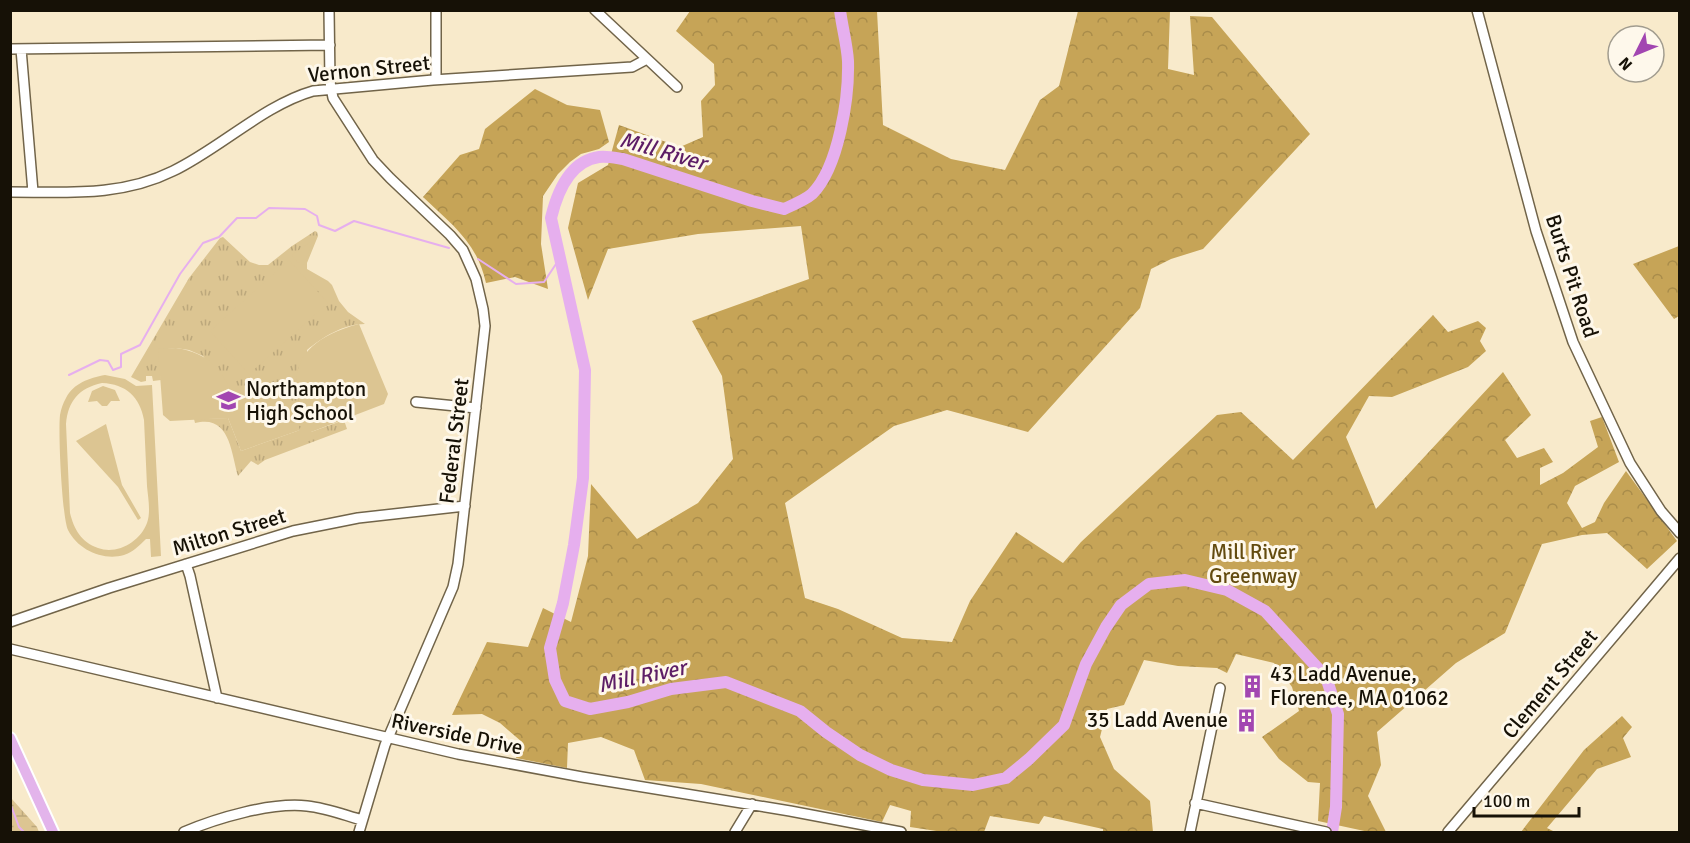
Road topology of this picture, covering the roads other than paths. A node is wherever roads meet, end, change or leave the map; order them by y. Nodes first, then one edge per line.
1 (328, 10) edge
2 (436, 10) edge
3 (595, 10) edge
4 (1477, 10) edge
5 (330, 45) junction
6 (10, 49) edge
7 (21, 49) junction
8 (646, 59) junction
9 (436, 80) junction
10 (677, 87) dead end
11 (331, 88) junction
12 (10, 192) edge
13 (33, 192) junction
14 (416, 402) dead end
15 (476, 408) junction
16 (465, 506) junction
17 (1680, 533) edge
18 (1680, 558) edge
19 (186, 564) junction
20 (10, 622) edge
21 (10, 649) edge
22 (1220, 688) dead end
23 (217, 698) junction
24 (10, 738) edge
25 (388, 738) junction
26 (752, 804) junction
27 (1195, 804) junction
28 (362, 820) junction
29 (53, 832) edge
30 (184, 832) edge
31 (359, 832) edge
32 (735, 832) edge
33 (897, 832) edge
34 (1190, 832) edge
35 (1322, 832) edge
36 (1448, 832) edge

1 - 5 street
2 - 9 street
3 - 8 street
4 - 17 street, Burts Pit Road
5 - 7 street
5 - 11 street
6 - 7 street
7 - 13 street
8 - 9 street, Vernon Street
8 - 10 street
9 - 11 street, Vernon Street
11 - 13 street, Vernon Street
11 - 15 street, Federal Street
12 - 13 street, Vernon Street
14 - 15 street
15 - 16 street, Federal Street
16 - 19 street, Milton Street
16 - 25 street, Federal Street
18 - 36 street, Clement Street
19 - 20 street, Milton Street
19 - 23 street
21 - 23 street, Riverside Drive
22 - 27 street
23 - 25 street, Riverside Drive
24 - 29 main road
25 - 26 street, Riverside Drive
25 - 28 street, Federal Street
26 - 32 street
26 - 33 street, Riverside Drive
27 - 34 street
27 - 35 street
28 - 30 street
28 - 31 street, Federal Street

